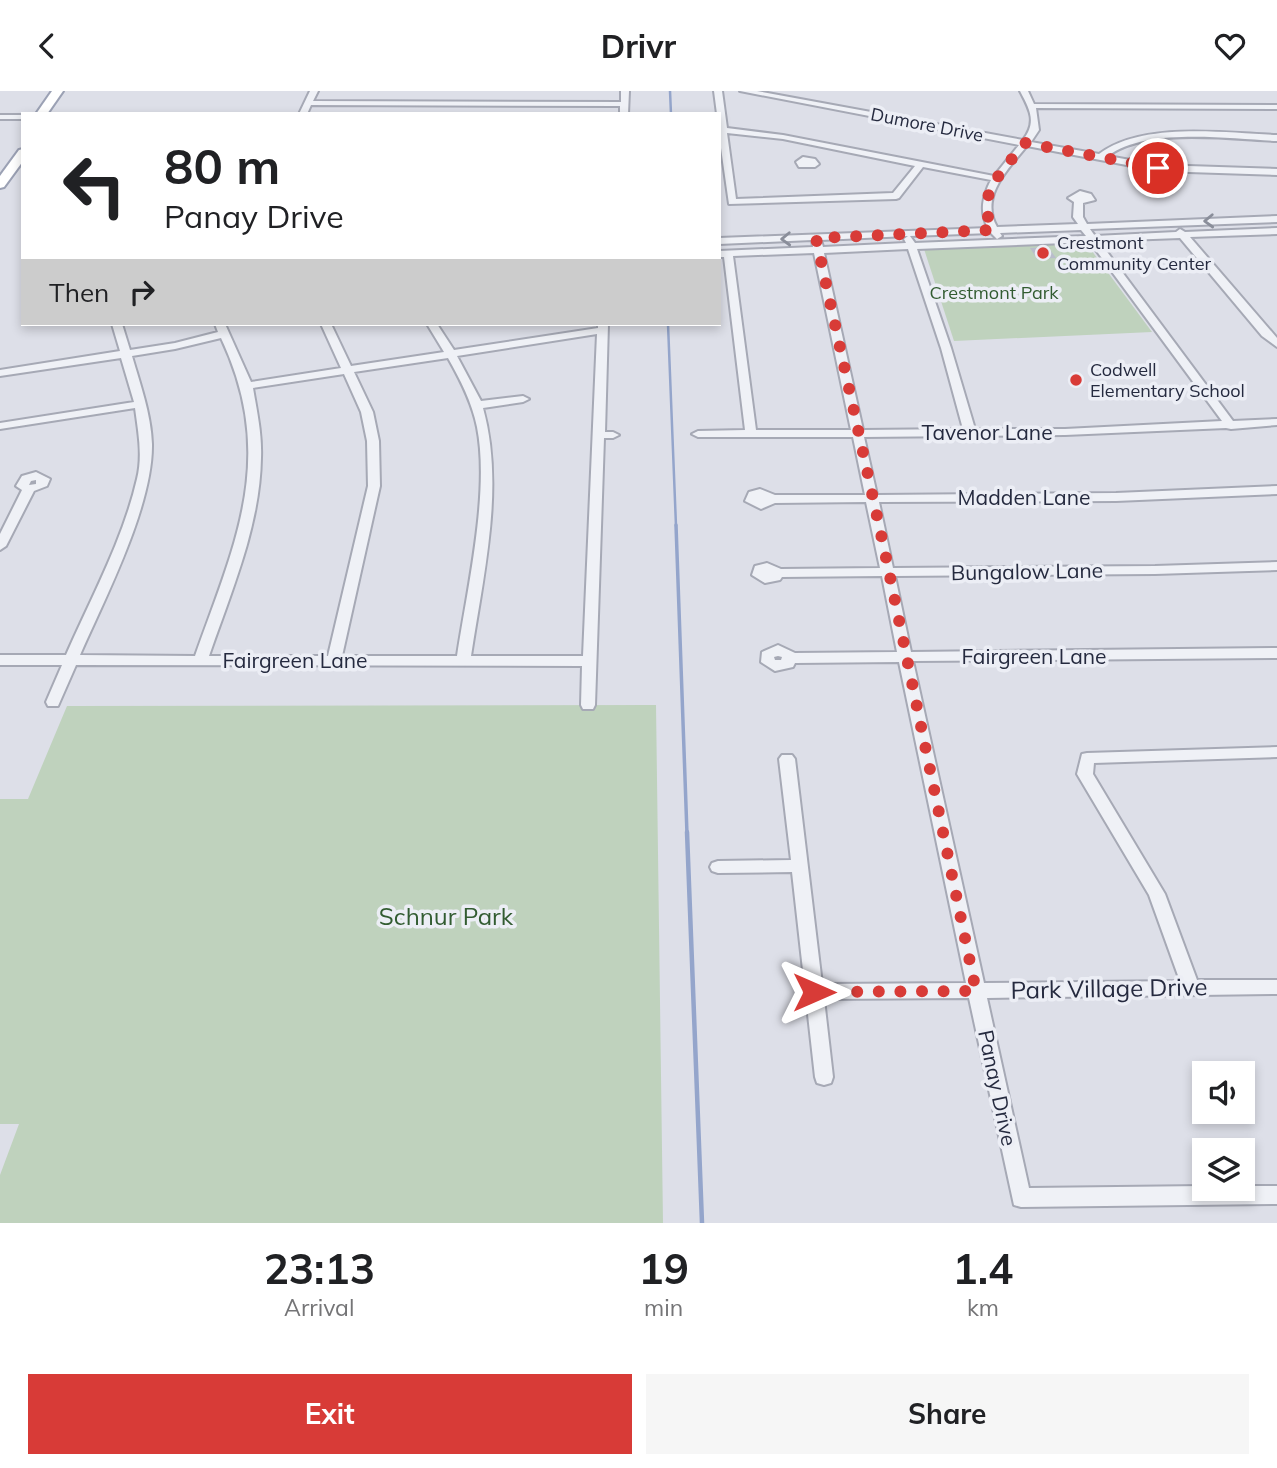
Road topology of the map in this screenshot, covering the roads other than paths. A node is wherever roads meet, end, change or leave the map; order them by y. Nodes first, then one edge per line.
1 (58, 91) edge
2 (68, 91) edge
3 (314, 91) edge
4 (391, 91) edge
5 (468, 91) edge
6 (546, 91) edge
7 (625, 91) edge
8 (718, 91) edge
9 (744, 91) edge
10 (804, 91) edge
11 (1024, 91) edge
12 (799, 101) junction
13 (309, 103) junction
14 (386, 103) junction
15 (465, 103) junction
16 (544, 103) junction
17 (624, 104) junction
18 (1032, 106) junction
19 (1277, 107) edge
20 (42, 112) edge
21 (53, 112) edge
22 (304, 112) edge
23 (624, 112) edge
24 (720, 112) edge
25 (0, 117) edge
26 (21, 117) edge
27 (721, 120) edge
28 (722, 130) junction
29 (1277, 138) edge
30 (1025, 143) junction
31 (826, 146) junction
32 (20, 152) edge
33 (1101, 157) junction
34 (810, 160) dead end
35 (920, 165) junction
36 (1277, 171) edge
37 (1, 178) edge
38 (997, 179) junction
39 (1079, 201) dead end
40 (1255, 219) junction
41 (1277, 219) edge
42 (1172, 223) junction
43 (1084, 226) junction
44 (993, 230) junction
45 (1272, 232) edge
46 (907, 234) junction
47 (1183, 235) junction
48 (1094, 238) junction
49 (1277, 240) edge
50 (721, 241) edge
51 (1002, 242) junction
52 (818, 244) junction
53 (911, 246) junction
54 (724, 254) edge
55 (118, 326) edge
56 (327, 326) edge
57 (433, 326) edge
58 (603, 327) edge
59 (222, 329) edge
60 (1277, 344) edge
61 (126, 354) junction
62 (451, 354) junction
63 (349, 371) junction
64 (0, 373) edge
65 (247, 386) junction
66 (523, 399) dead end
67 (140, 404) junction
68 (477, 405) junction
69 (1277, 422) edge
70 (0, 426) edge
71 (1231, 426) junction
72 (751, 433) junction
73 (860, 433) junction
74 (970, 433) junction
75 (698, 434) dead end
76 (599, 435) junction
77 (613, 435) dead end
78 (29, 489) dead end
79 (1277, 490) edge
80 (771, 499) dead end
81 (874, 499) junction
82 (0, 547) edge
83 (1277, 566) edge
84 (777, 573) dead end
85 (890, 573) junction
86 (1277, 653) edge
87 (791, 658) dead end
88 (905, 658) junction
89 (0, 660) edge
90 (70, 660) junction
91 (200, 661) junction
92 (334, 661) junction
93 (590, 661) junction
94 (463, 662) junction
95 (53, 702) dead end
96 (588, 705) dead end
97 (1277, 753) edge
98 (787, 759) dead end
99 (800, 866) junction
100 (718, 867) dead end
101 (1191, 987) junction
102 (1277, 987) edge
103 (976, 991) junction
104 (814, 992) junction
105 (824, 1077) dead end
106 (1277, 1195) edge

1 - 20 main road
2 - 21 main road
3 - 13 street
4 - 14 street
5 - 15 street
6 - 16 street
7 - 17 street
8 - 24 street
9 - 12 street, Dumore Drive
10 - 12 street
11 - 18 street
12 - 30 street, Dumore Drive
13 - 14 street
13 - 22 street
14 - 15 street
15 - 16 street
16 - 17 street
17 - 23 street
18 - 19 street
18 - 30 street
25 - 26 street
27 - 28 street
28 - 31 street
28 - 35 street
29 - 33 street
30 - 33 street, Dumore Drive
30 - 38 street
31 - 34 street
31 - 35 street
32 - 37 main road
33 - 36 street, Dumore Drive
35 - 38 street
38 - 44 street
39 - 43 street
40 - 41 street
40 -> 42 street
40 - 45 street
42 - 43 street
42 - 47 street
43 - 44 street
43 - 48 street
44 - 46 street
44 - 51 street
45 - 47 street
45 - 49 street
46 - 52 street
46 - 53 street
47 - 48 street
47 - 60 street
48 - 51 street
48 - 71 street
52 -> 50 street
51 - 53 street
52 - 53 street
52 - 54 street
52 - 73 street, Panay Drive
53 - 74 street
54 - 72 street
55 - 61 street
56 - 63 street
57 - 62 street
58 - 62 street
58 - 76 street
59 - 61 street
59 - 65 street
61 - 64 street
61 - 67 street
62 - 63 street
62 - 68 street
63 - 65 street
63 - 92 street
65 - 91 street
66 - 68 street
67 - 70 street
67 - 90 street
68 - 94 street
69 - 71 street, Tavenor Lane
71 - 74 street, Tavenor Lane
72 - 73 street, Tavenor Lane
72 - 75 street, Tavenor Lane
73 - 74 street, Tavenor Lane
73 - 81 street, Panay Drive
76 - 77 street
76 - 93 street
78 - 82 street
79 - 81 street, Madden Lane
80 - 81 street, Madden Lane
81 - 85 street, Panay Drive
83 - 85 street, Bungalow Lane
84 - 85 street, Bungalow Lane
85 - 88 street, Panay Drive
86 - 88 street, Fairgreen Lane
87 - 88 street, Fairgreen Lane
88 - 103 street, Panay Drive
89 - 90 street, Fairgreen Lane
90 - 91 street, Fairgreen Lane
90 - 95 street
91 - 92 street, Fairgreen Lane
92 - 94 street, Fairgreen Lane
93 - 94 street, Fairgreen Lane
93 - 96 street
97 - 101 street
98 - 99 street
99 - 100 street
99 - 104 street
101 - 102 street, Park Village Drive
101 - 103 street, Park Village Drive
103 - 104 street, Park Village Drive
103 - 106 street, Panay Drive
104 - 105 street

